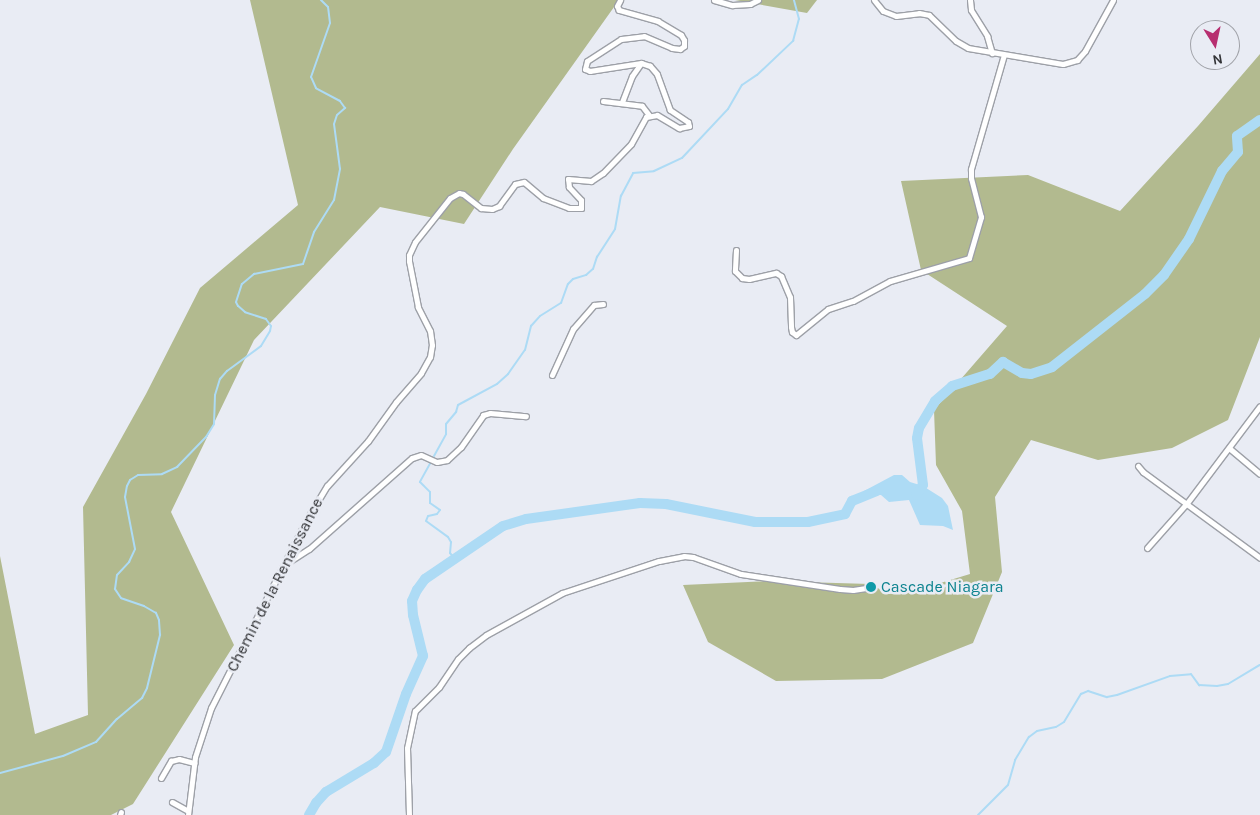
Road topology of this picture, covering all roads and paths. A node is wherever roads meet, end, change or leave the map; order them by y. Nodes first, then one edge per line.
1 (620, 0) edge
2 (714, 0) edge
3 (758, 0) edge
4 (874, 0) edge
5 (970, 0) edge
6 (1113, 0) edge
7 (992, 53) junction
8 (1004, 55) junction
9 (641, 63) junction
10 (603, 101) dead end
11 (622, 102) junction
12 (649, 115) junction
13 (736, 250) dead end
14 (603, 304) dead end
15 (552, 375) dead end
16 (1260, 406) edge
17 (526, 416) dead end
18 (1230, 448) junction
19 (1138, 466) dead end
20 (1260, 474) edge
21 (1187, 504) junction
22 (1147, 548) dead end
23 (1260, 558) edge
24 (284, 565) junction
25 (871, 586) dead end
26 (194, 763) junction
27 (161, 778) dead end
28 (172, 802) dead end
29 (188, 813) edge
30 (409, 815) edge

1 - 9 street
2 - 3 street
4 - 7 street
5 - 7 street
6 - 8 street
7 - 8 street
8 - 13 street
9 - 11 street
9 - 12 street
10 - 11 street
11 - 12 street
12 - 24 street, Chemin de la Renaissance
14 - 15 street
16 - 18 street
17 - 24 street
18 - 20 street
18 - 21 street
19 - 21 street
21 - 22 street
21 - 23 street
24 - 26 street, Chemin de la Renaissance
25 - 30 street
26 - 27 street
26 - 29 street, Chemin de la Renaissance
28 - 29 street, Chemin de la Renaissance

